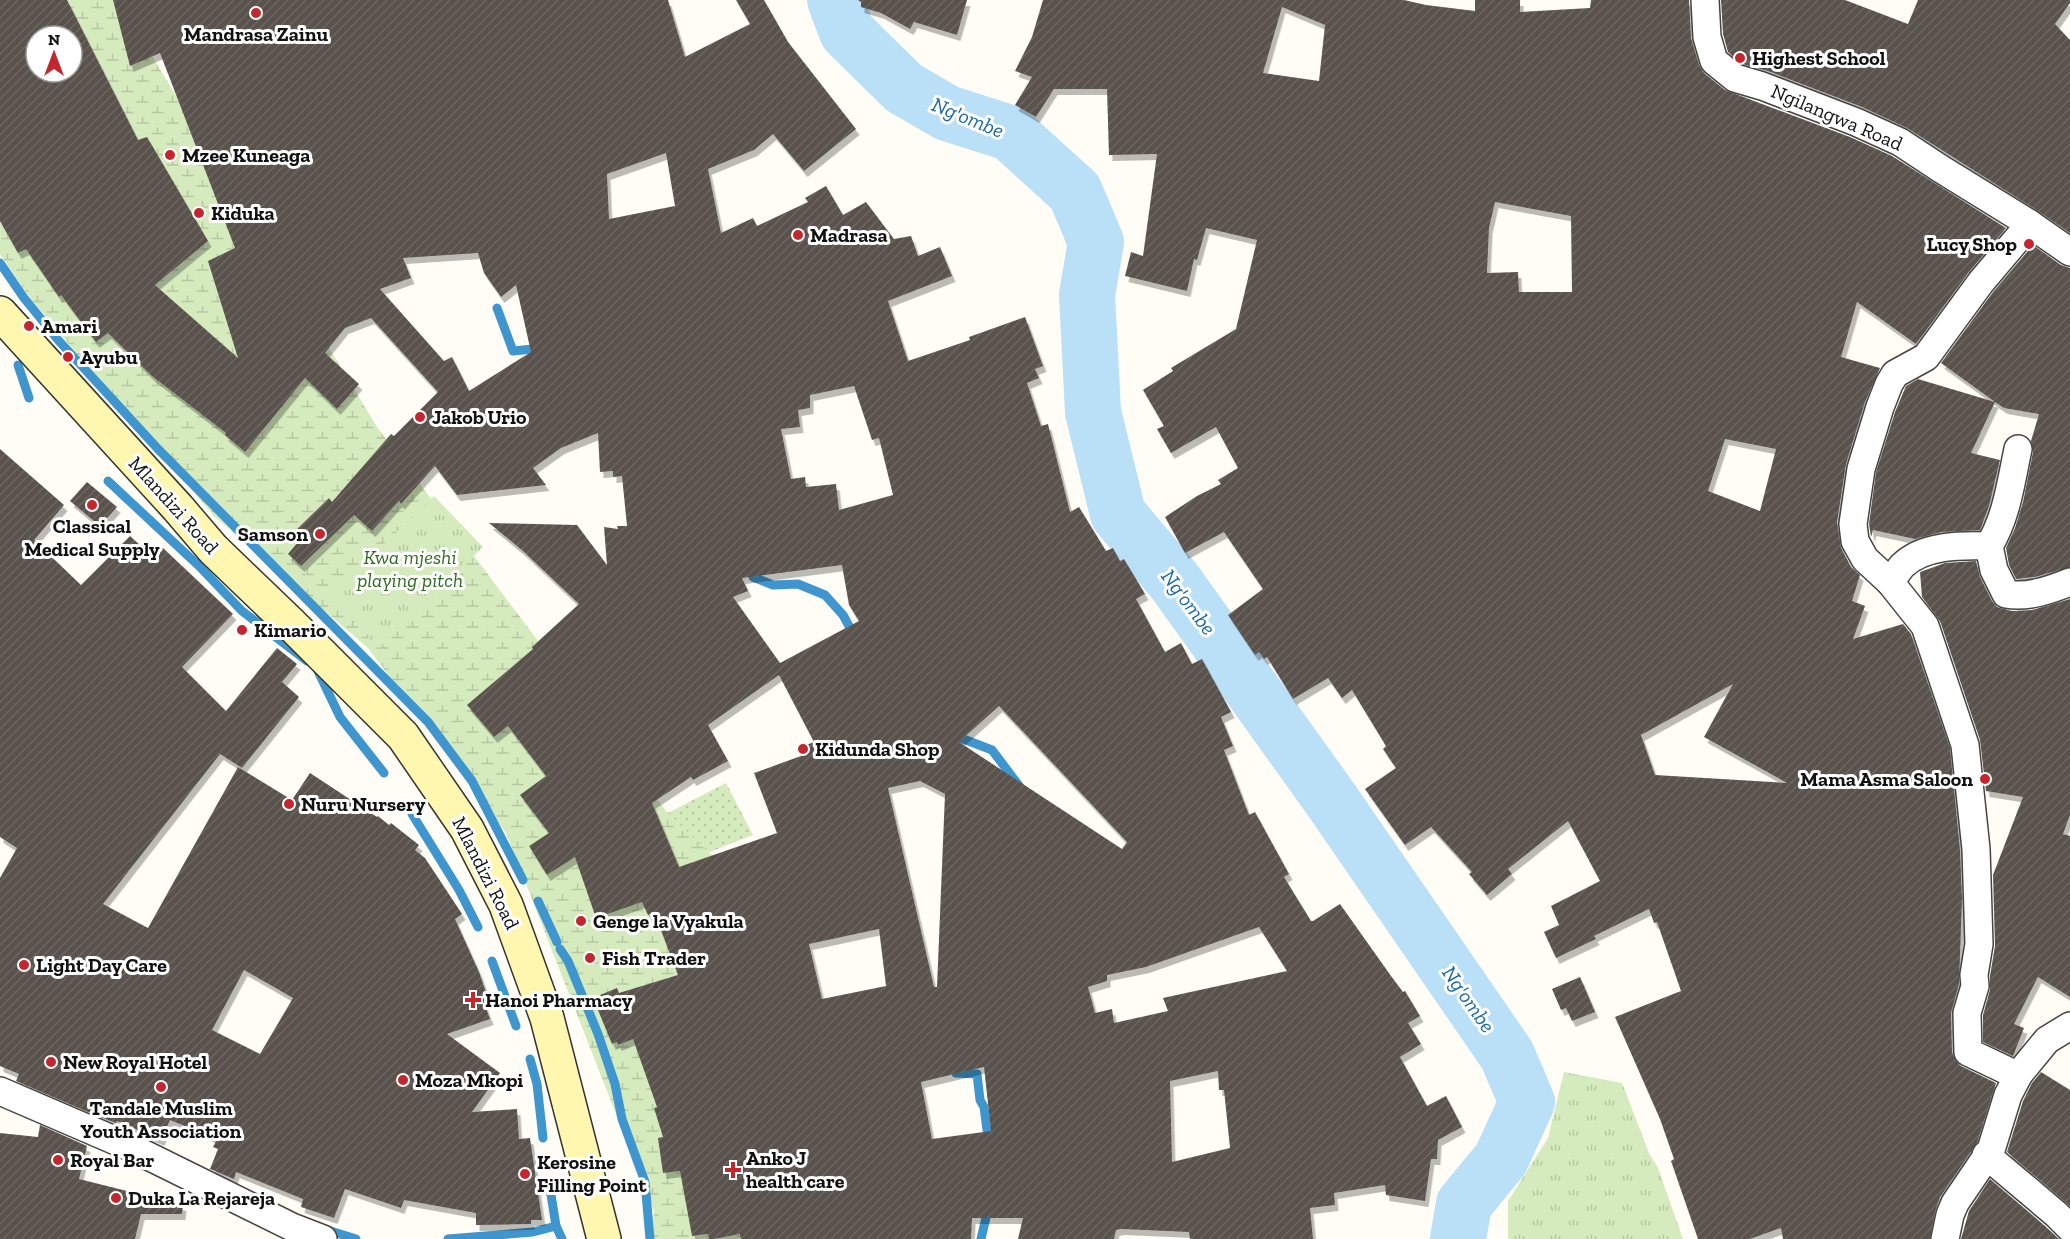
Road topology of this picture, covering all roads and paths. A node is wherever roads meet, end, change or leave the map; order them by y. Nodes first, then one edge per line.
1 (1705, 0) edge
2 (2030, 224) junction
3 (2070, 252) edge
4 (0, 313) edge
5 (2018, 449) dead end
6 (1989, 546) junction
7 (1890, 582) junction
8 (2070, 582) edge
9 (2070, 1026) edge
10 (2019, 1074) junction
11 (0, 1091) edge
12 (1986, 1155) junction
13 (2070, 1228) edge
14 (323, 1239) edge
15 (604, 1239) edge
16 (1945, 1239) edge

1 - 2 street, Ngilangwa Road
2 - 3 street, Ngilangwa Road
2 - 7 street
4 - 15 street, Mlandizi Road
5 - 6 street
6 - 7 street
6 - 8 street
7 - 10 street
9 - 10 street
10 - 12 street
11 - 14 street
12 - 13 street
12 - 16 street

